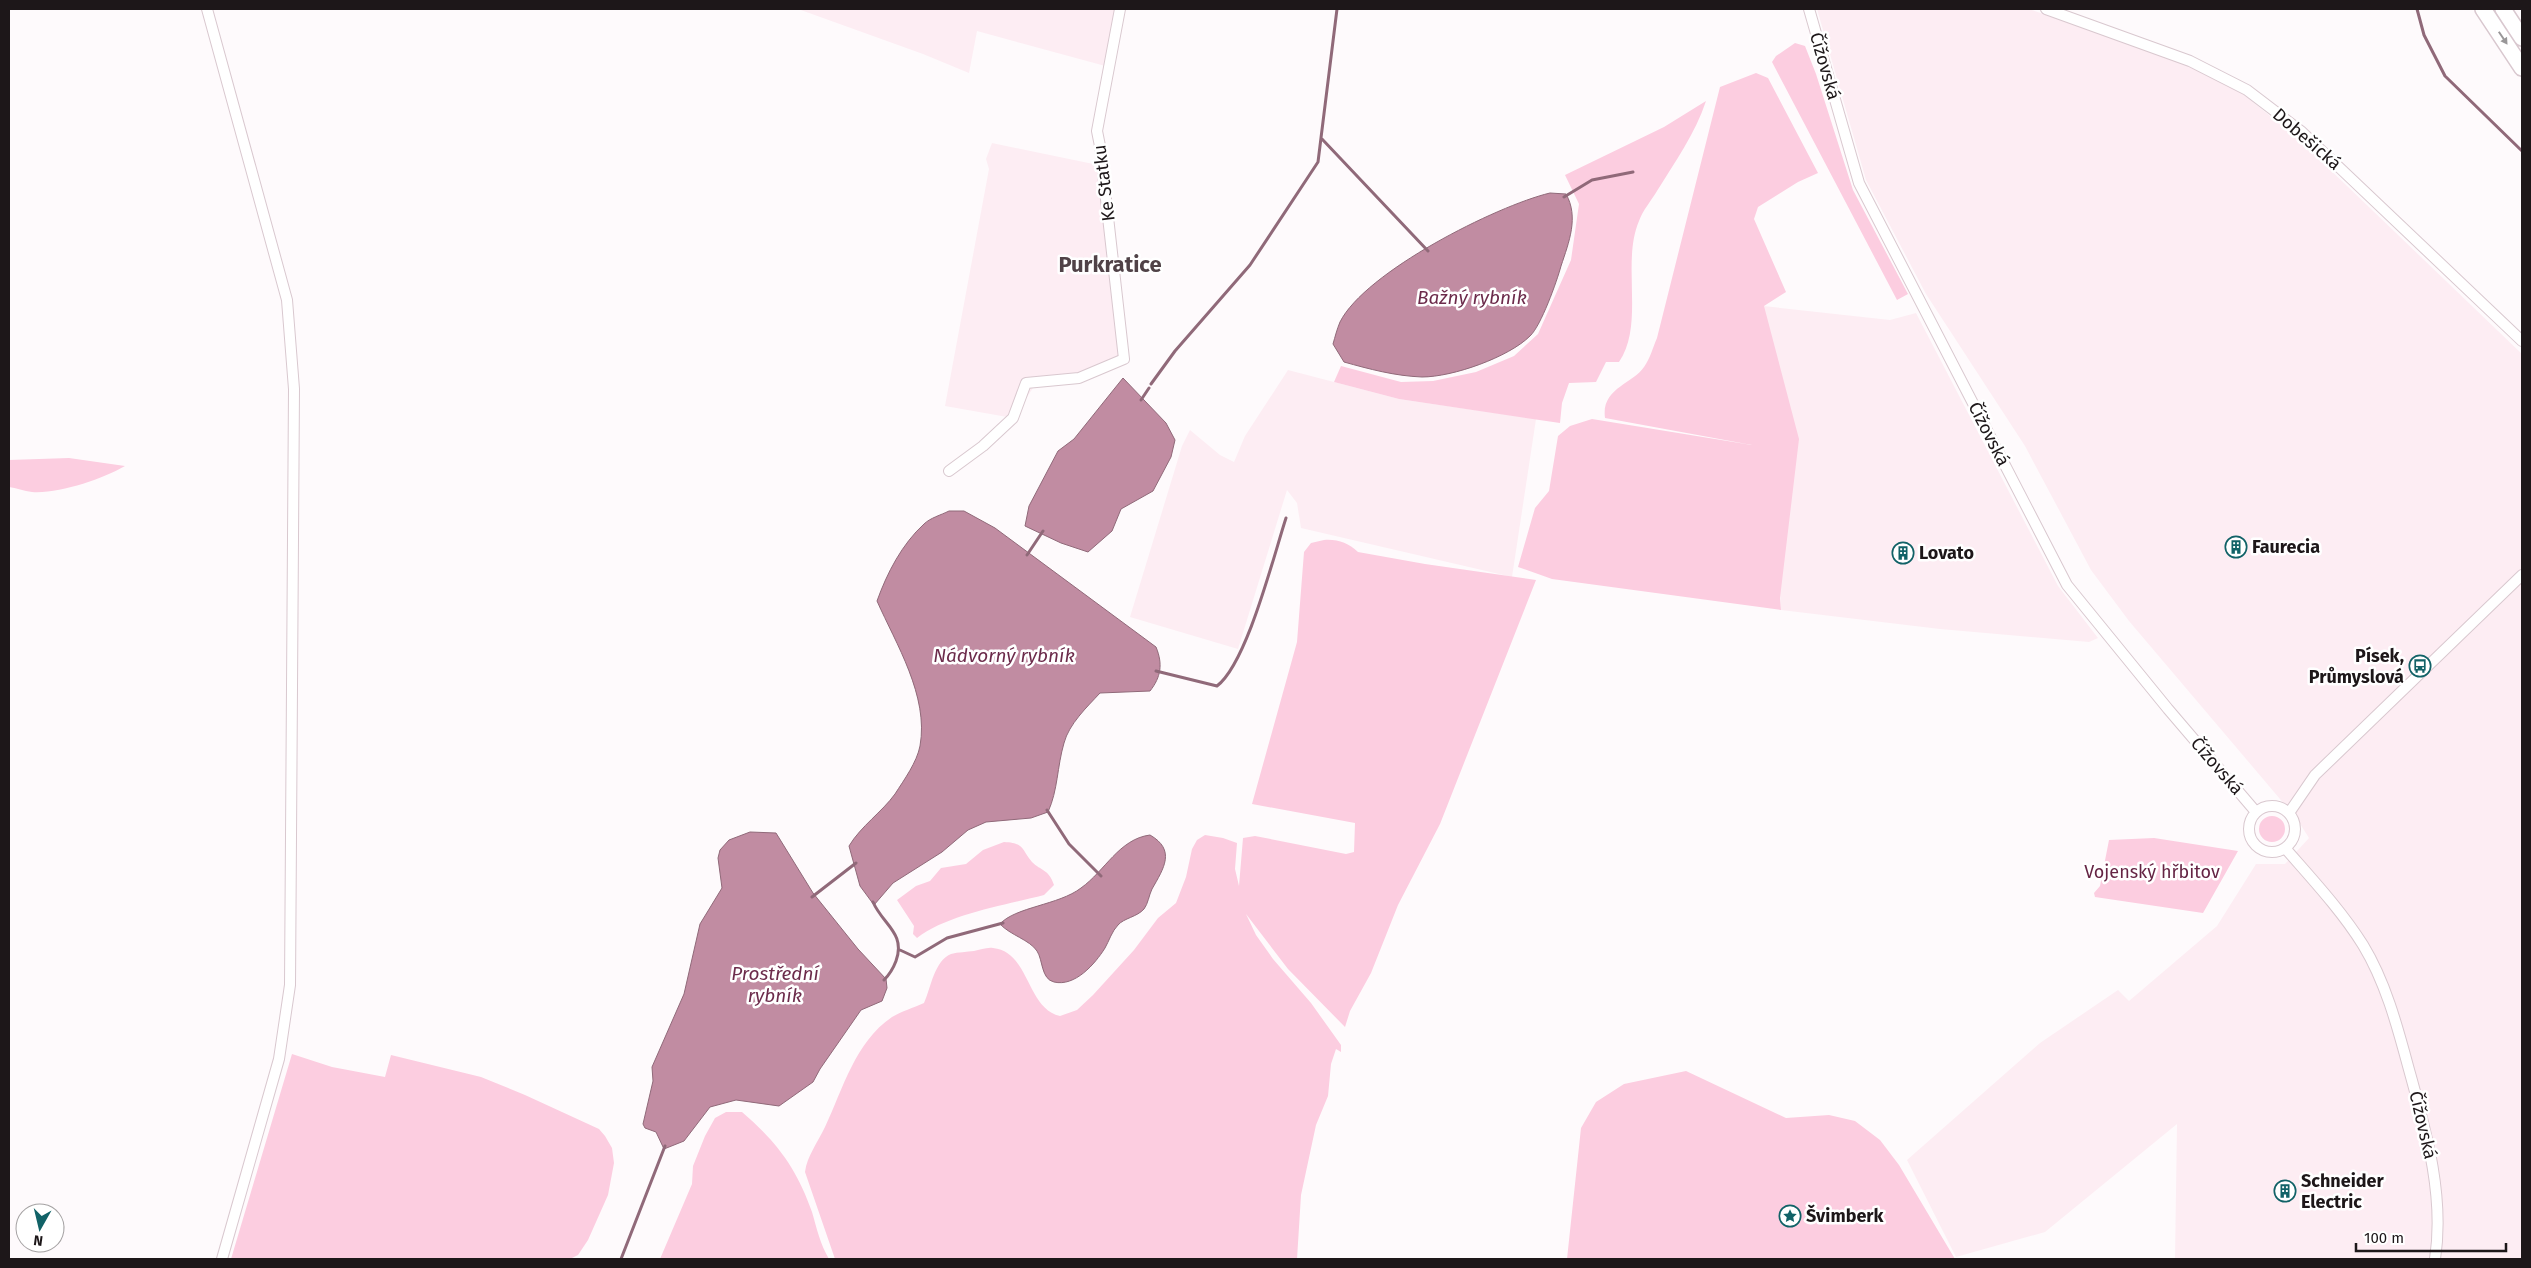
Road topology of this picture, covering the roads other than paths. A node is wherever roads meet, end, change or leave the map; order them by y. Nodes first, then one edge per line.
1 (207, 9) edge
2 (1120, 9) edge
3 (1809, 9) edge
4 (2046, 9) edge
5 (2483, 9) edge
6 (2503, 9) edge
7 (2522, 38) edge
8 (2522, 68) edge
9 (2522, 341) edge
10 (949, 471) dead end
11 (2522, 575) edge
12 (2256, 812) junction
13 (2289, 813) junction
14 (2285, 848) junction
15 (222, 1259) edge
16 (2434, 1259) edge

1 - 15 street
2 - 10 street, Ke Statku
3 - 12 street, Čížovská
4 - 9 street, Dobešická
5 -> 8 highway
6 - 7 highway
11 - 13 street
12 - 13 street, Čížovská
12 - 14 street, Čížovská
13 - 14 street
14 - 16 street, Čížovská

